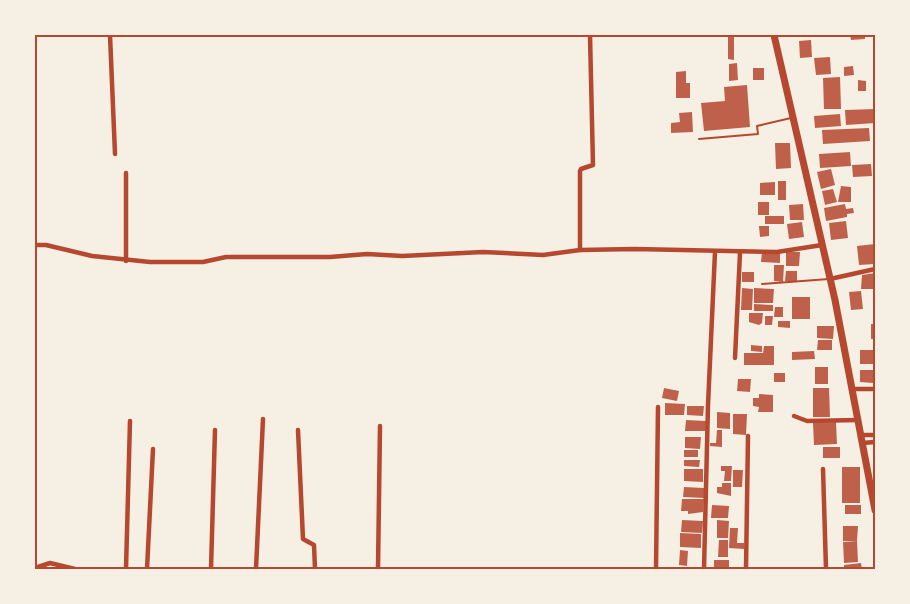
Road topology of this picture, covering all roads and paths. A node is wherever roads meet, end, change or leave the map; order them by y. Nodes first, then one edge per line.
1 (110, 35) edge
2 (590, 35) edge
3 (774, 35) edge
4 (794, 117) junction
5 (699, 139) dead end
6 (115, 154) dead end
7 (126, 173) dead end
8 (822, 244) junction
9 (35, 245) edge
10 (580, 250) junction
11 (715, 252) junction
12 (740, 253) junction
13 (126, 261) junction
14 (875, 269) edge
15 (830, 279) junction
16 (762, 284) dead end
17 (735, 358) dead end
18 (852, 389) junction
19 (875, 389) edge
20 (658, 407) dead end
21 (794, 416) dead end
22 (263, 419) dead end
23 (858, 420) junction
24 (130, 421) dead end
25 (380, 426) dead end
26 (215, 430) dead end
27 (298, 430) dead end
28 (875, 435) edge
29 (748, 436) dead end
30 (862, 439) junction
31 (875, 442) edge
32 (153, 449) dead end
33 (823, 469) dead end
34 (875, 510) edge
35 (35, 568) edge
36 (75, 569) edge
37 (126, 569) edge
38 (147, 569) edge
39 (211, 569) edge
40 (256, 569) edge
41 (315, 569) edge
42 (378, 569) edge
43 (656, 569) edge
44 (704, 569) edge
45 (746, 569) edge
46 (826, 569) edge

1 - 6 street
2 - 10 street
3 - 4 highway
4 - 5 lane
4 - 8 highway
7 - 13 street
8 - 12 street
8 - 15 highway
9 - 13 street
10 - 11 street
10 - 13 street
11 - 12 street
11 - 44 street
12 - 17 street
14 - 15 street
15 - 16 lane
15 - 18 highway
18 - 19 street
18 - 23 highway
20 - 43 street
21 - 23 street
22 - 40 street
23 - 30 highway
24 - 37 street
25 - 42 street
26 - 39 street
27 - 41 street
28 - 30 street
29 - 45 street
30 - 31 street
30 - 34 highway
32 - 38 street
33 - 46 street
35 - 36 street

